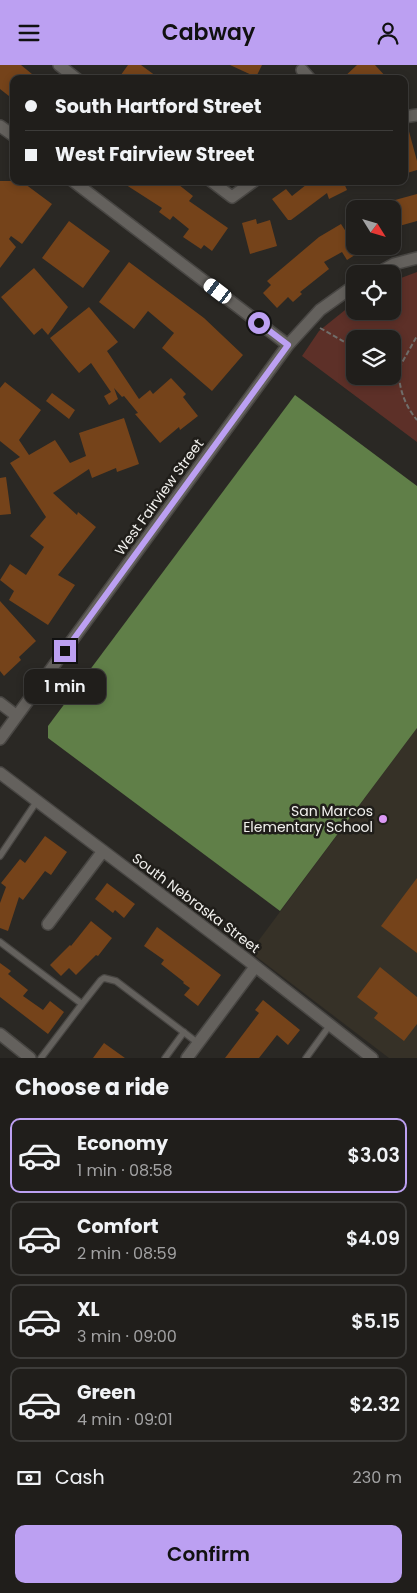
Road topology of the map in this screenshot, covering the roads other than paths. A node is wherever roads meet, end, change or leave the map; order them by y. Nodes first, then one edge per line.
1 (302, 69) dead end
2 (307, 75) edge
3 (78, 185) edge
4 (216, 185) edge
5 (248, 185) edge
6 (417, 258) edge
7 (392, 265) edge
8 (346, 291) edge
9 (288, 345) junction
10 (0, 703) edge
11 (17, 716) junction
12 (0, 739) edge
13 (0, 773) edge
14 (37, 801) junction
15 (103, 851) junction
16 (0, 856) edge
17 (48, 924) dead end
18 (0, 941) edge
19 (255, 967) junction
20 (82, 1004) junction
21 (330, 1025) junction
22 (184, 1033) junction
23 (1, 1037) edge
24 (198, 1043) junction
25 (30, 1058) edge
26 (41, 1058) edge
27 (165, 1058) edge
28 (187, 1058) edge
29 (306, 1058) edge
30 (372, 1058) edge

1 - 2 street
3 - 9 street
4 - 5 street
6 - 7 street
8 - 9 street, West Fairview Street
9 - 11 street, West Fairview Street
10 - 11 street
11 - 12 street, West Fairview Street
13 - 14 street, South Nebraska Street
14 - 15 street, South Nebraska Street
14 - 16 lane
15 - 17 street
15 - 19 street, South Nebraska Street
18 - 20 lane
19 - 21 street, South Nebraska Street
19 - 24 street
20 - 22 lane
20 - 26 lane
21 - 29 lane
21 - 30 street, South Nebraska Street
22 - 24 lane
22 - 27 lane
23 - 25 street
24 - 28 street

